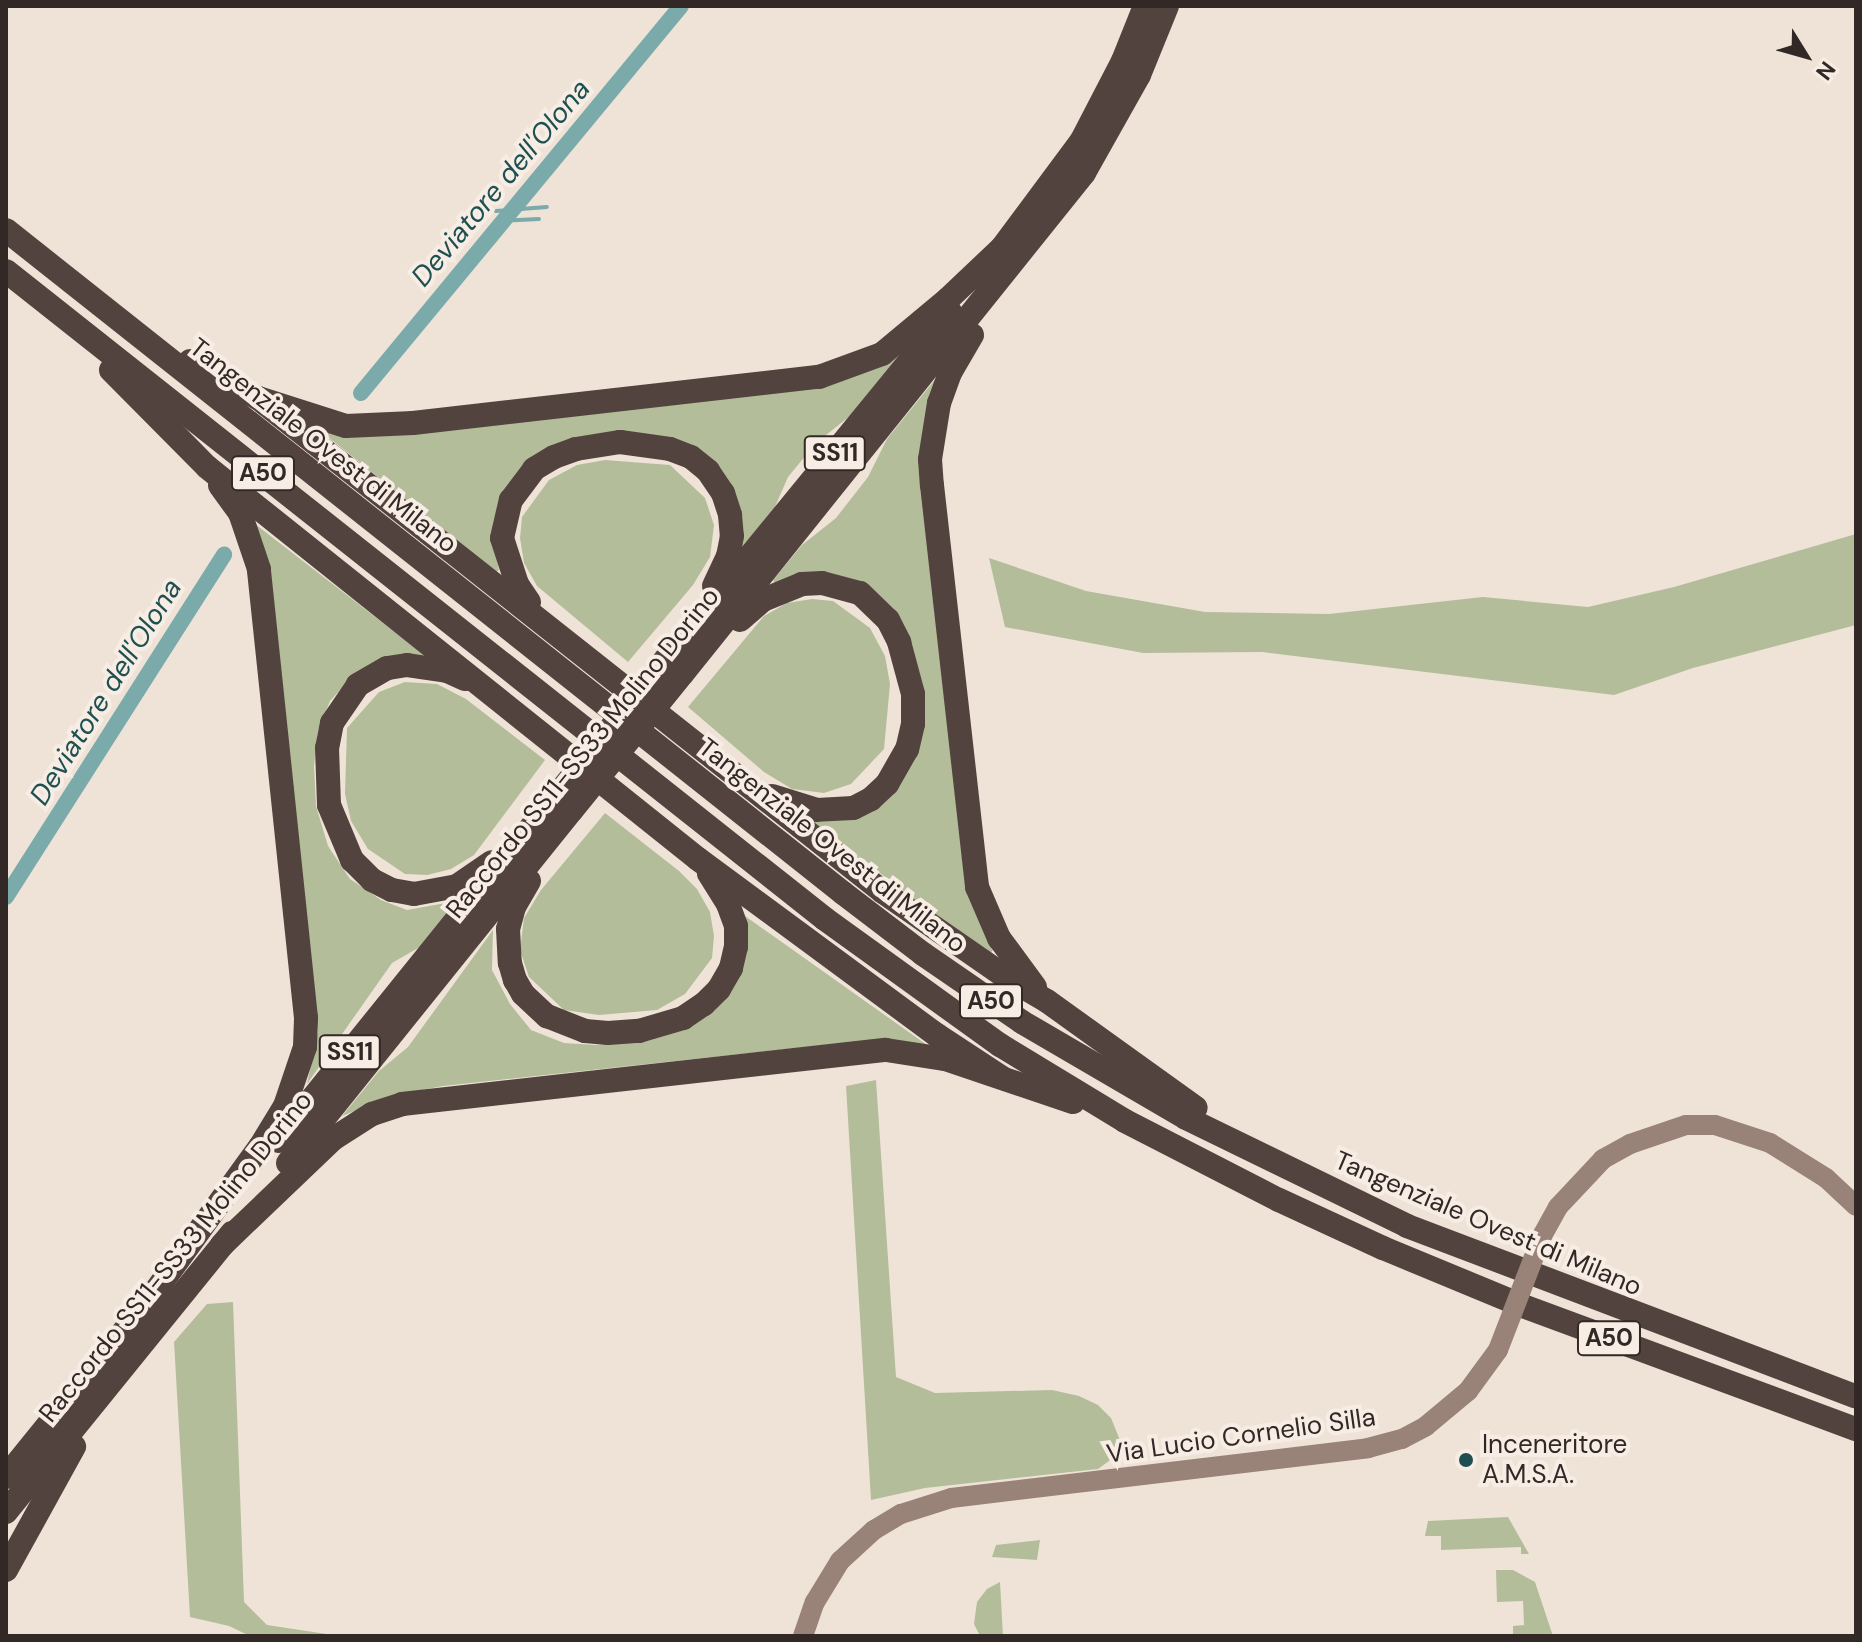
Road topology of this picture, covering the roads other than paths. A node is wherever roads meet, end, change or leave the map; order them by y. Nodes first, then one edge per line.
1 (1145, 6) edge
2 (1167, 6) edge
3 (6, 230) edge
4 (1013, 251) junction
5 (6, 271) edge
6 (38, 297) junction
7 (133, 330) junction
8 (258, 398) junction
9 (207, 467) junction
10 (539, 617) junction
11 (674, 667) junction
12 (484, 687) junction
13 (754, 787) junction
14 (564, 804) junction
15 (698, 859) junction
16 (1047, 1001) junction
17 (1001, 1077) junction
18 (1125, 1121) junction
19 (1261, 1155) junction
20 (1856, 1206) edge
21 (222, 1245) junction
22 (144, 1307) junction
23 (121, 1335) junction
24 (1856, 1397) edge
25 (99, 1399) junction
26 (1856, 1429) edge
27 (6, 1453) edge
28 (6, 1477) edge
29 (6, 1512) edge
30 (6, 1570) edge
31 (803, 1636) edge

1 - 4 highway, Raccordo SS11-SS33 Molino Dorino / SS11
2 - 4 highway, Raccordo SS11-SS33 Molino Dorino / SS11
3 - 7 highway, Tangenziale Ovest di Milano / A50
4 - 8 highway
4 - 11 highway, Raccordo SS11-SS33 Molino Dorino / SS11
4 - 16 highway
5 - 6 highway, A50
6 - 9 highway
6 - 18 highway, A50
7 - 8 highway
7 - 19 highway, Tangenziale Ovest di Milano / A50
8 - 10 highway
9 - 12 highway
9 - 22 highway
10 - 11 highway
10 - 13 highway
11 - 13 highway
11 - 14 highway, Raccordo SS11-SS33 Molino Dorino / SS11, bridge
12 - 14 highway
12 - 15 highway
13 - 16 highway
14 - 15 highway
14 - 21 highway, Raccordo SS11-SS33 Molino Dorino / SS11
14 - 22 highway, Raccordo SS11-SS33 Molino Dorino / SS11
15 - 17 highway
16 - 19 highway
17 - 18 highway
17 - 21 highway
18 - 26 highway, A50
19 - 24 highway, Tangenziale Ovest di Milano / A50
20 - 31 street, Via Lucio Cornelio Silla, bridge
21 - 25 highway, Raccordo SS11-SS33 Molino Dorino / SS11
22 - 23 highway, Raccordo SS11-SS33 Molino Dorino / SS11
23 - 27 highway
23 - 28 highway, Raccordo SS11-SS33 Molino Dorino / SS11
25 - 29 highway, Raccordo SS11-SS33 Molino Dorino / SS11
25 - 30 highway

